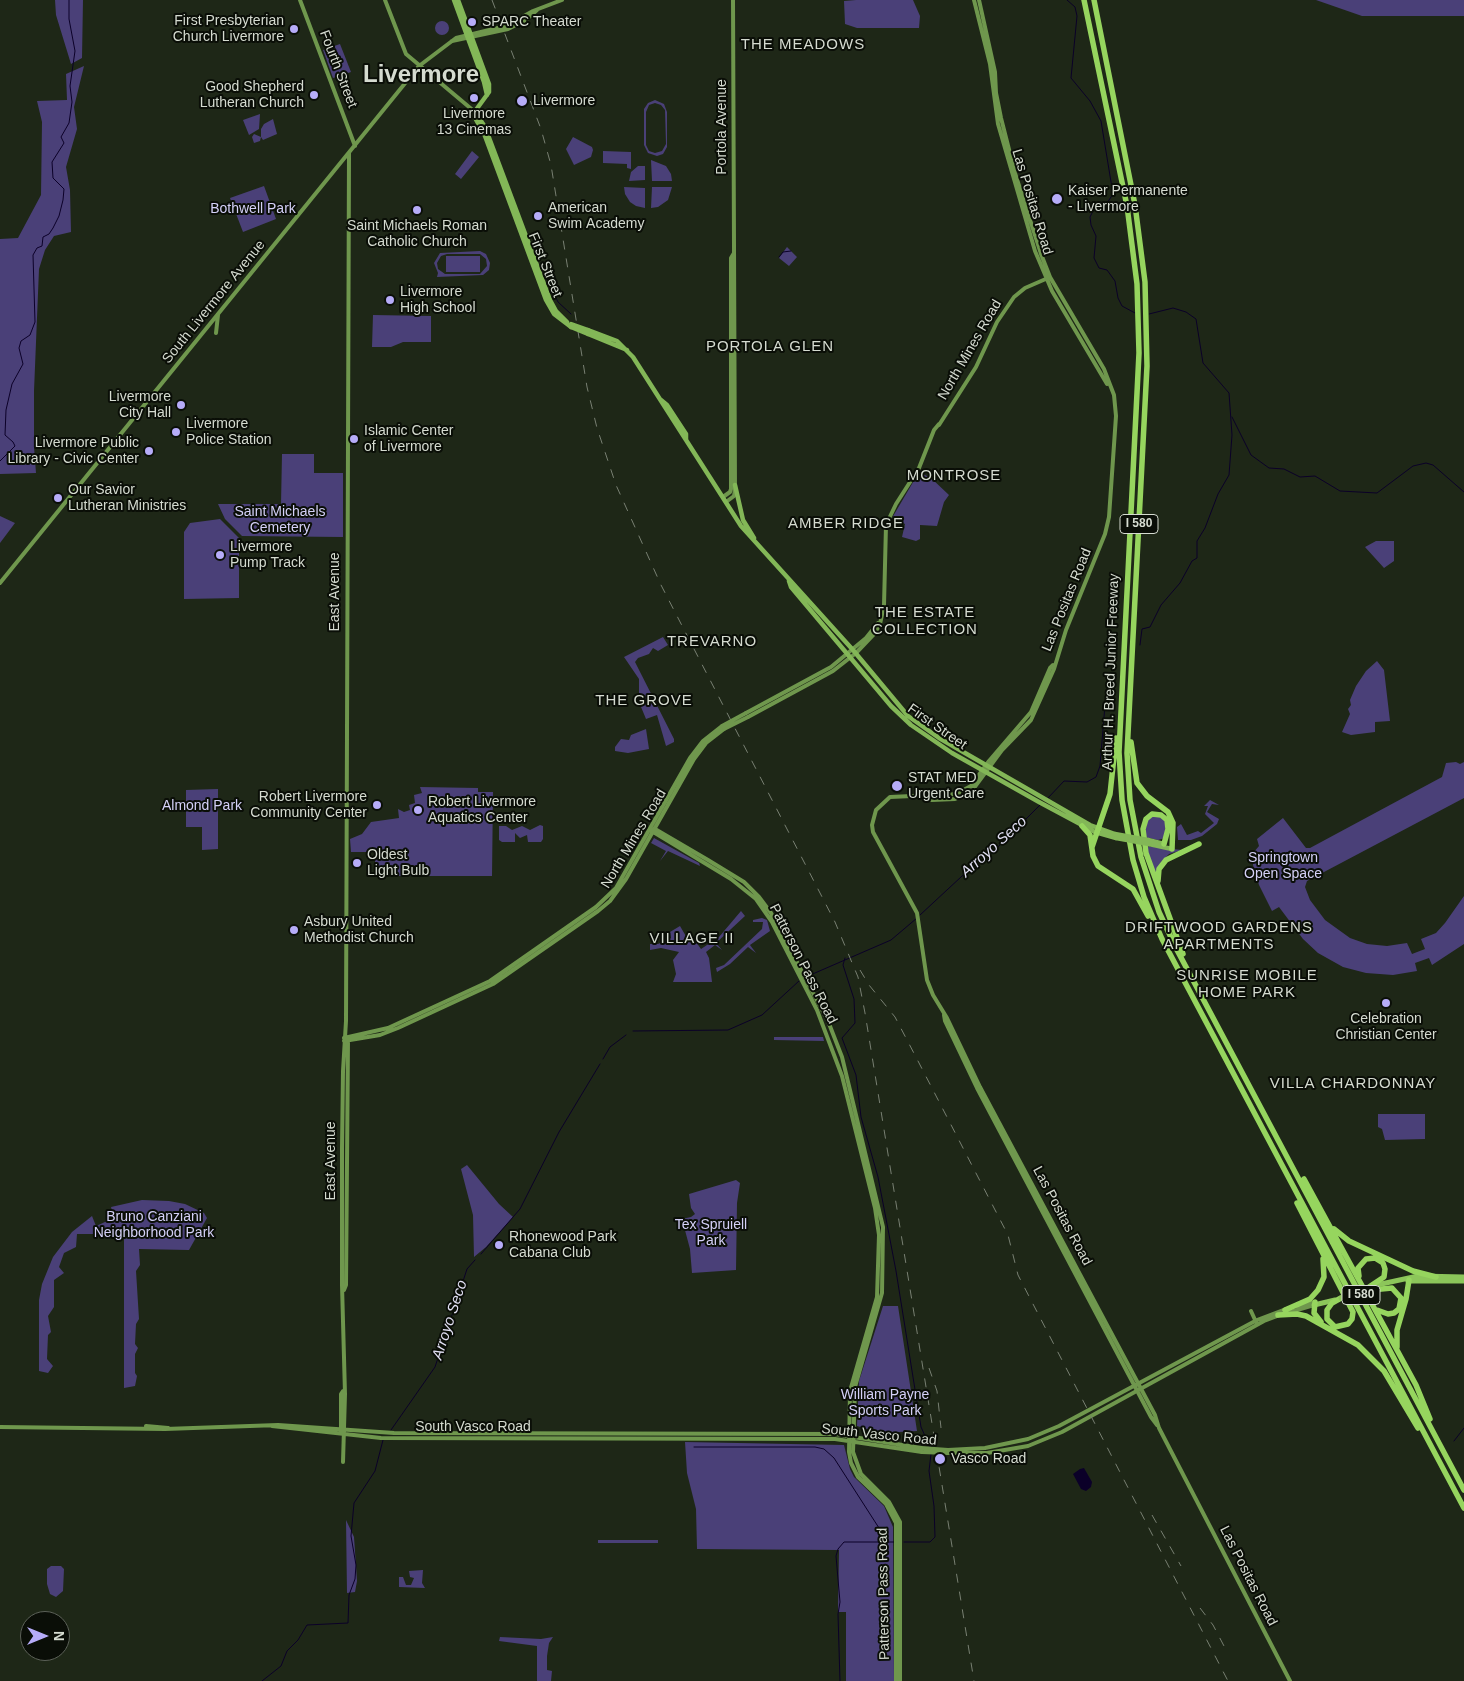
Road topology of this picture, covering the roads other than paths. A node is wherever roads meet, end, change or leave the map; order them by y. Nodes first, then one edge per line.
1 (300, 0) edge
2 (385, 0) edge
3 (454, 0) edge
4 (458, 0) edge
5 (562, 0) edge
6 (733, 0) edge
7 (974, 0) edge
8 (978, 0) edge
9 (1082, 0) edge
10 (1096, 0) edge
11 (469, 36) junction
12 (419, 66) junction
13 (474, 113) junction
14 (355, 146) junction
15 (349, 153) junction
16 (734, 253) junction
17 (1048, 278) junction
18 (218, 315) junction
19 (216, 333) dead end
20 (735, 485) junction
21 (725, 499) junction
22 (758, 546) junction
23 (788, 581) junction
24 (0, 583) edge
25 (854, 651) junction
26 (849, 655) junction
27 (1120, 702) junction
28 (1129, 726) junction
29 (987, 766) junction
30 (984, 771) junction
31 (1048, 803) junction
32 (1082, 826) junction
33 (652, 831) junction
34 (1097, 831) junction
35 (1148, 842) junction
36 (1164, 844) joint
37 (1199, 844) dead end
38 (1092, 847) junction
39 (1172, 848) joint
40 (1158, 886) junction
41 (1162, 939) junction
42 (1194, 982) junction
43 (805, 983) junction
44 (944, 1015) junction
45 (397, 1024) junction
46 (346, 1031) junction
47 (361, 1035) junction
48 (379, 1035) junction
49 (346, 1039) junction
50 (1290, 1161) junction
51 (1290, 1182) junction
52 (1332, 1227) junction
53 (1319, 1248) junction
54 (1436, 1276) junction
55 (1464, 1277) edge
56 (1360, 1280) junction
57 (1409, 1280) junction
58 (1464, 1281) edge
59 (1370, 1288) junction
60 (1088, 1297) junction
61 (1341, 1297) junction
62 (1314, 1304) junction
63 (1098, 1307) junction
64 (1375, 1308) junction
65 (1285, 1310) junction
66 (1278, 1315) junction
67 (1259, 1321) junction
68 (1252, 1323) junction
69 (1331, 1329) junction
70 (1400, 1356) junction
71 (1137, 1384) junction
72 (1140, 1390) junction
73 (0, 1427) edge
74 (1432, 1428) junction
75 (343, 1432) junction
76 (851, 1436) junction
77 (851, 1441) junction
78 (1430, 1443) junction
79 (922, 1450) junction
80 (948, 1452) junction
81 (343, 1462) dead end
82 (1464, 1490) edge
83 (1464, 1508) edge
84 (896, 1681) edge
85 (900, 1681) edge
86 (1290, 1681) edge

1 - 14 main road, Fourth Street
2 - 12 main road, First Street
3 - 11 main road
4 - 11 main road
5 - 11 main road, South Livermore Avenue
6 - 16 main road, Portola Avenue
7 - 17 main road, Las Positas Road
8 - 17 main road, Las Positas Road
9 - 27 highway, Arthur H. Breed Junior Freeway / I 580
10 - 28 highway, Arthur H. Breed Junior Freeway / I 580
11 - 12 main road, South Livermore Avenue
11 - 13 main road
12 - 13 main road, First Street
12 - 14 main road, South Livermore Avenue
13 - 21 main road, First Street, bridge
14 - 15 main road, South Livermore Avenue
15 - 18 main road, South Livermore Avenue
15 - 46 main road, East Avenue
16 - 20 main road, Portola Avenue
16 - 21 main road, Portola Avenue
17 - 25 main road, North Mines Road
17 - 29 main road, Las Positas Road
18 - 19 main road
18 - 24 main road, South Livermore Avenue
20 - 21 main road, Portola Avenue
20 - 22 main road
21 - 22 main road, First Street
22 - 23 main road, First Street
23 - 25 main road, First Street
23 - 26 main road, First Street
25 - 26 main road, North Mines Road
25 - 29 main road, First Street
26 - 30 main road, First Street
26 - 33 main road, North Mines Road, bridge
27 - 34 highway
27 - 41 highway, Arthur H. Breed Junior Freeway / I 580
28 - 39 highway
28 - 42 highway, Arthur H. Breed Junior Freeway / I 580
29 - 30 main road, Las Positas Road
29 - 31 main road, First Street
30 - 31 main road, First Street
30 - 44 main road, Las Positas Road
31 - 32 main road, First Street
31 - 34 main road, First Street
32 - 34 main road, First Street
32 - 38 highway
33 - 43 main road, Patterson Pass Road
33 - 45 main road, North Mines Road
33 - 48 main road, North Mines Road
34 - 35 main road, First Street, bridge
34 - 38 highway
35 - 36 main road
35 - 39 main road
36 - 40 highway
37 - 40 highway
38 - 41 highway
40 - 42 highway
41 - 51 highway, Arthur H. Breed Junior Freeway / I 580
42 - 50 highway, Arthur H. Breed Junior Freeway / I 580
43 - 76 main road, Patterson Pass Road
43 - 76 main road, Patterson Pass Road
44 - 60 main road, Las Positas Road
44 - 63 main road, Las Positas Road
45 - 47 main road, North Mines Road
45 - 48 main road
46 - 47 main road
46 - 49 main road, East Avenue
47 - 49 main road, North Mines Road
48 - 49 main road, North Mines Road
49 - 75 main road, East Avenue
50 - 52 highway
50 - 74 highway, Arthur H. Breed Junior Freeway / I 580
51 - 53 highway
51 - 78 highway, Arthur H. Breed Junior Freeway / I 580
52 - 54 highway
52 - 56 highway
53 - 61 highway
53 - 65 highway
54 - 55 highway
54 - 59 highway
56 - 59 highway
56 - 64 highway
57 - 58 highway
57 - 59 highway
57 - 70 highway
59 - 61 highway, South Vasco Road, bridge
59 - 64 highway
60 - 63 main road
60 - 71 main road, Las Positas Road
61 - 62 highway, South Vasco Road
62 - 65 main road, South Vasco Road
62 - 66 main road, South Vasco Road
62 - 69 highway
63 - 71 main road, Las Positas Road
64 - 70 highway
65 - 67 main road, South Vasco Road
66 - 67 main road, South Vasco Road
66 - 69 highway
67 - 68 main road, South Vasco Road
67 - 68 main road
67 - 72 main road, South Vasco Road
68 - 71 main road, South Vasco Road
69 - 78 highway
70 - 74 highway
71 - 72 main road, Las Positas Road
71 - 80 main road, South Vasco Road
72 - 80 main road, South Vasco Road
72 - 86 main road, Las Positas Road
73 - 75 main road, South Vasco Road
74 - 82 highway, Arthur H. Breed Junior Freeway / I 580
75 - 76 main road, South Vasco Road
75 - 77 main road, South Vasco Road
75 - 81 main road, East Avenue
76 - 77 main road, Patterson Pass Road
76 - 79 main road, South Vasco Road
77 - 79 main road, South Vasco Road
77 - 84 main road, Patterson Pass Road
77 - 85 main road, Patterson Pass Road
78 - 83 highway, Arthur H. Breed Junior Freeway / I 580
79 - 80 main road, South Vasco Road, bridge

